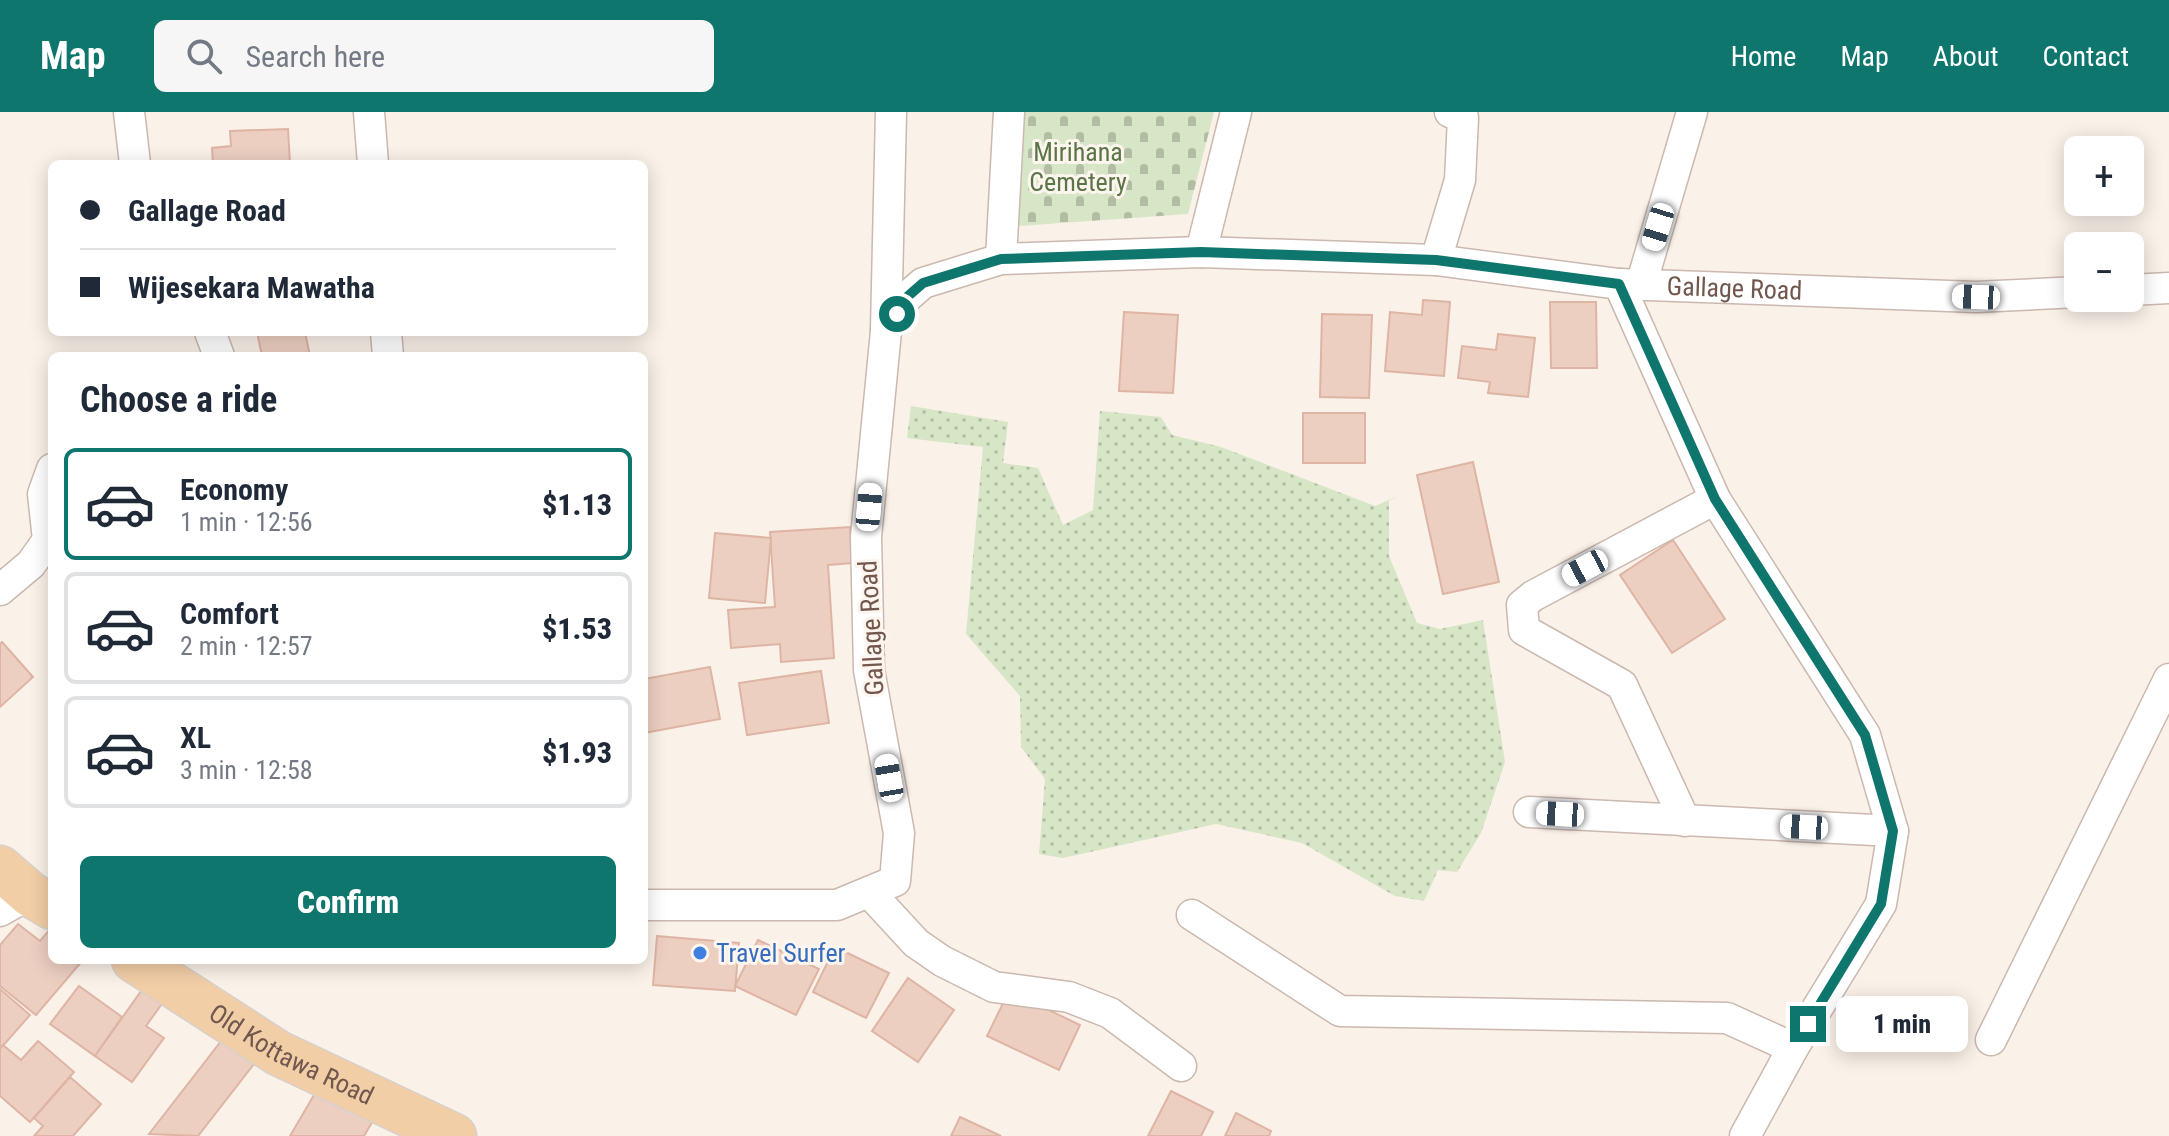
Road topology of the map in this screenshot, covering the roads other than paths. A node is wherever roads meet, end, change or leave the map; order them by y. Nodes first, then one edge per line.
1 (129, 112) edge
2 (369, 112) edge
3 (891, 112) edge
4 (1009, 112) edge
5 (1236, 112) edge
6 (1450, 112) edge
7 (1692, 112) edge
8 (135, 160) edge
9 (373, 160) edge
10 (1201, 252) junction
11 (1001, 259) junction
12 (1436, 260) junction
13 (1630, 284) junction
14 (2169, 288) edge
15 (2144, 289) edge
16 (2064, 293) edge
17 (886, 331) junction
18 (48, 480) edge
19 (1715, 499) junction
20 (48, 540) edge
21 (48, 540) edge
22 (0, 590) edge
23 (2169, 679) edge
24 (1529, 812) dead end
25 (1685, 821) junction
26 (1893, 831) junction
27 (869, 892) junction
28 (648, 905) edge
29 (1192, 915) dead end
30 (140, 964) edge
31 (1991, 1040) dead end
32 (1793, 1048) junction
33 (1181, 1066) dead end
34 (454, 1136) edge
35 (1745, 1136) edge

1 - 8 street
2 - 9 street
3 - 17 street
4 - 11 street
5 - 10 street
6 - 12 street
7 - 13 street
10 - 11 street, Gallage Road
10 - 12 street, Gallage Road
11 - 17 street, Gallage Road
12 - 13 street, Gallage Road
13 - 16 street, Gallage Road
13 - 19 street
14 - 15 street
17 - 27 street, Gallage Road
18 - 21 street
19 - 25 street
19 - 26 street
20 - 22 street
23 - 31 street
24 - 25 street
25 - 26 street
26 - 32 street
27 - 28 street, Gallage Road
27 - 33 street
29 - 32 street
30 - 34 main road, Old Kottawa Road
32 - 35 street

